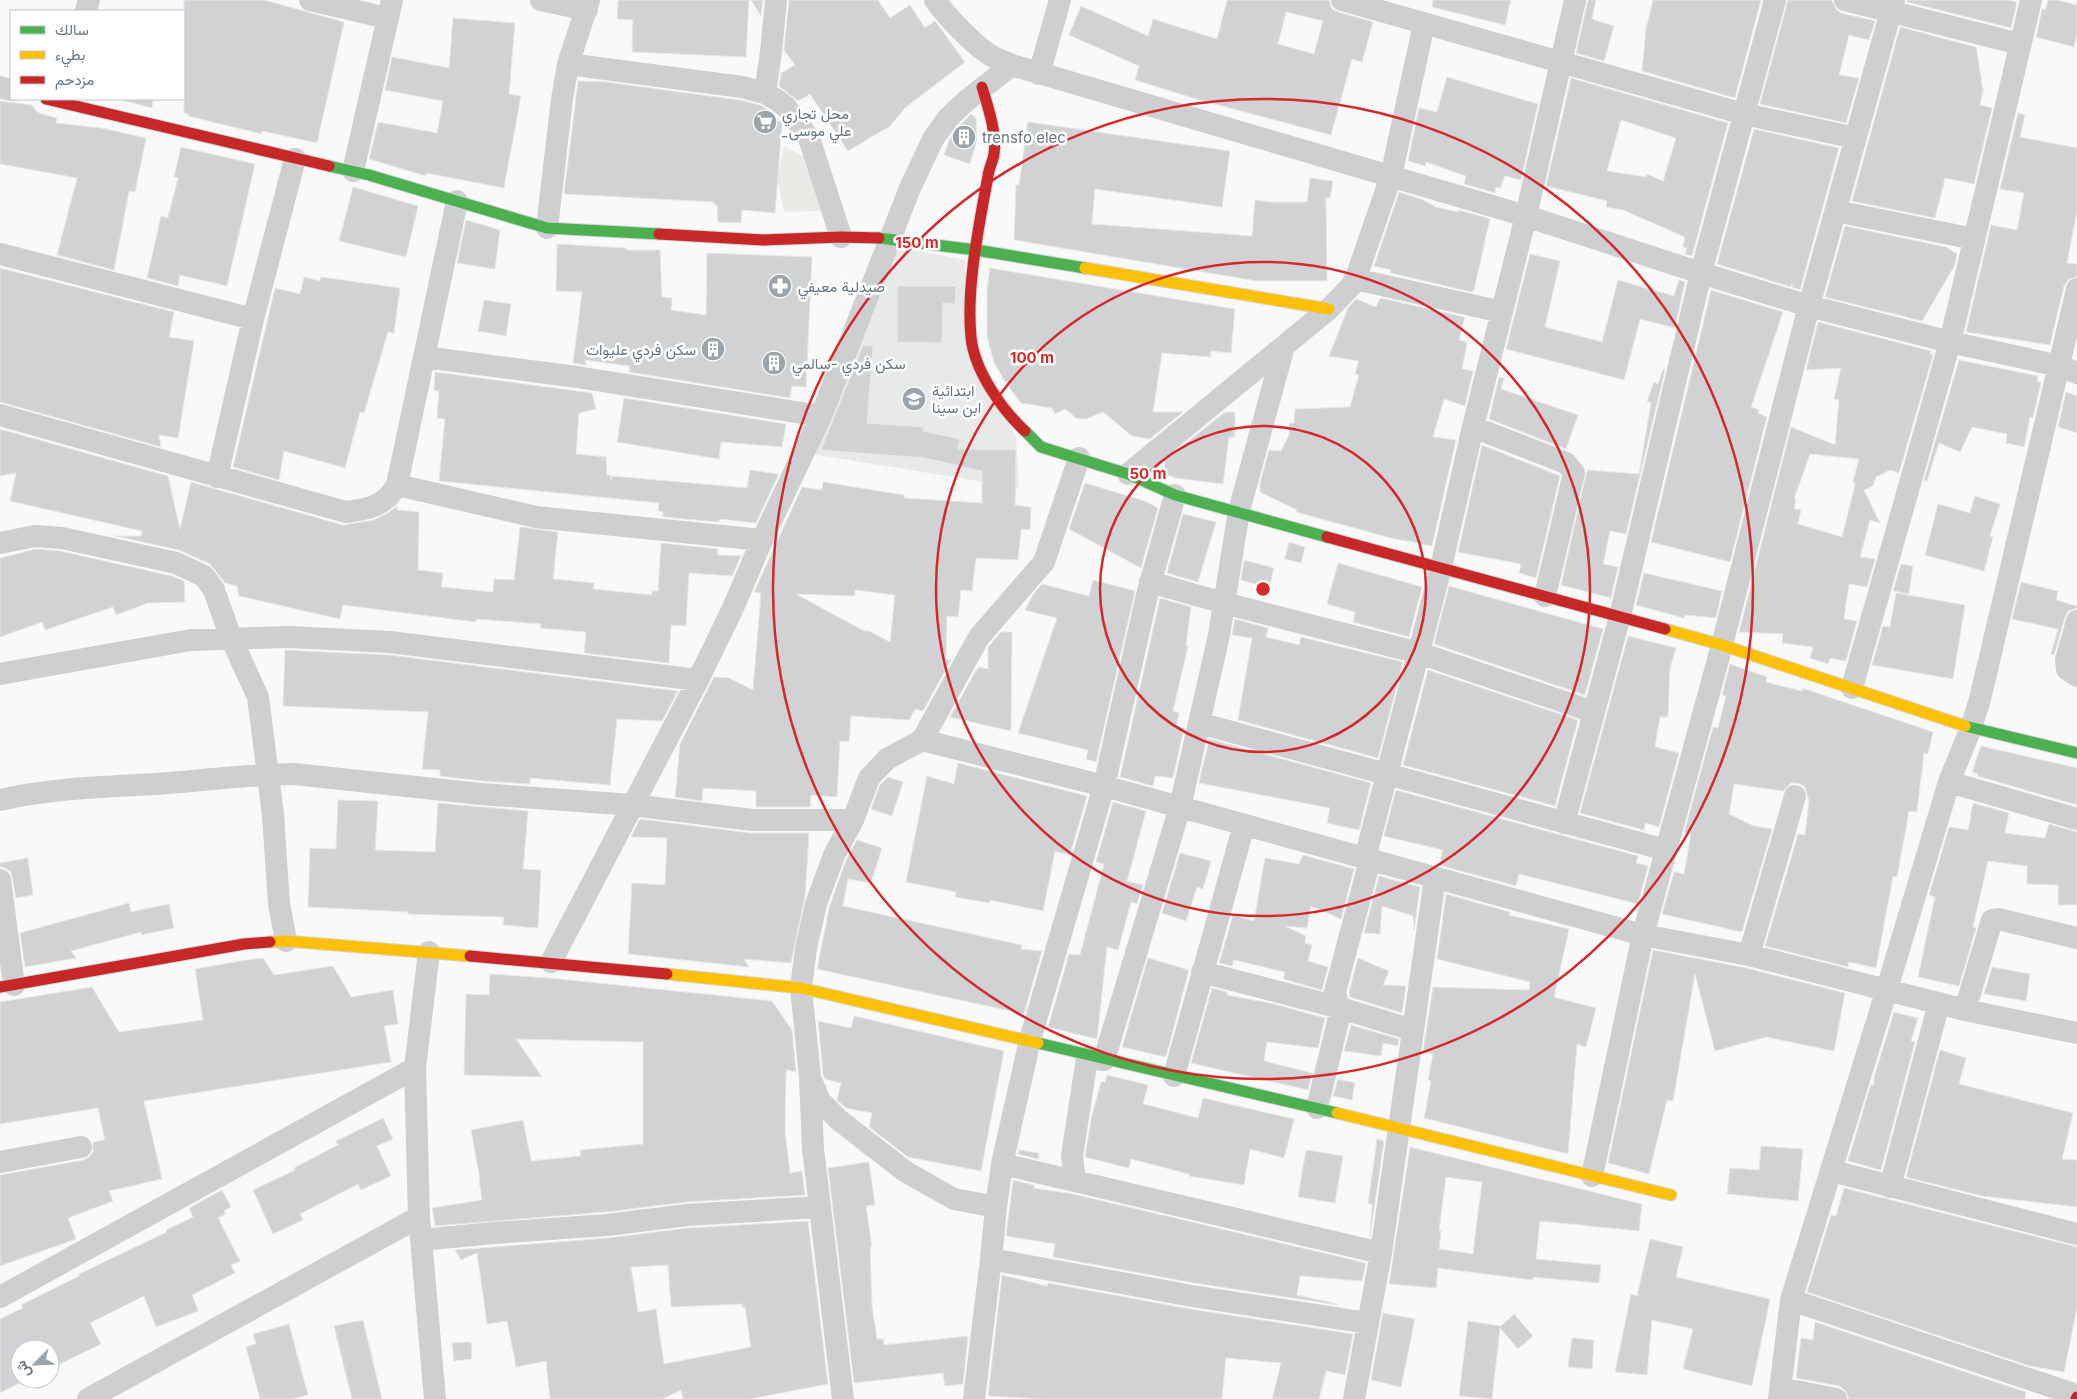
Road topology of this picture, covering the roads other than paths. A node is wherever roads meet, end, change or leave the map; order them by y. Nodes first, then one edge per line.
1 (310, 0) edge
2 (541, 0) edge
3 (776, 0) edge
4 (935, 0) edge
5 (1060, 0) edge
6 (1342, 0) edge
7 (1575, 0) edge
8 (1775, 0) edge
9 (1845, 0) edge
10 (2031, 0) edge
11 (588, 5) edge
12 (1892, 6) edge
13 (389, 9) edge
14 (1424, 24) junction
15 (2020, 44) junction
16 (1562, 61) junction
17 (568, 64) junction
18 (1012, 65) junction
19 (1040, 74) junction
20 (982, 87) junction
21 (765, 93) junction
22 (59, 100) edge
23 (1744, 114) junction
24 (1856, 138) junction
25 (295, 159) junction
26 (353, 171) junction
27 (1391, 176) junction
28 (457, 201) junction
29 (1836, 211) junction
30 (1526, 216) junction
31 (547, 228) junction
32 (842, 237) junction
33 (892, 238) junction
34 (1974, 239) junction
35 (976, 250) junction
36 (0, 254) edge
37 (1700, 274) junction
38 (1355, 279) junction
39 (2077, 289) edge
40 (1809, 306) junction
41 (1329, 309) junction
42 (1502, 312) junction
43 (253, 319) junction
44 (1950, 342) junction
45 (1284, 346) junction
46 (424, 357) junction
47 (2069, 369) edge
48 (0, 414) edge
49 (821, 416) junction
50 (1473, 427) junction
51 (1079, 458) junction
52 (1128, 474) junction
53 (217, 477) junction
54 (397, 484) junction
55 (1175, 495) junction
56 (1239, 511) junction
57 (762, 540) junction
58 (0, 543) edge
59 (1441, 567) junction
60 (1150, 582) junction
61 (1546, 596) junction
62 (1224, 603) junction
63 (1620, 616) junction
64 (2077, 621) edge
65 (231, 638) junction
66 (1722, 645) junction
67 (1419, 653) junction
68 (0, 674) edge
69 (2077, 676) edge
70 (698, 680) junction
71 (1852, 688) junction
72 (1594, 712) junction
73 (1199, 722) junction
74 (1971, 728) junction
75 (922, 740) junction
76 (2077, 753) edge
77 (267, 774) junction
78 (1388, 774) junction
79 (1948, 782) junction
80 (1104, 786) junction
81 (1795, 796) dead end
82 (0, 800) edge
83 (634, 805) junction
84 (1180, 807) junction
85 (2077, 819) edge
86 (853, 820) junction
87 (1564, 822) junction
88 (1244, 824) junction
89 (1666, 850) junction
90 (1367, 859) junction
91 (1435, 878) junction
92 (0, 880) edge
93 (1643, 935) junction
94 (2077, 938) edge
95 (286, 941) junction
96 (429, 952) junction
97 (1749, 955) junction
98 (551, 962) junction
99 (1202, 972) junction
100 (7, 986) edge
101 (801, 988) junction
102 (1887, 989) junction
103 (1939, 1003) junction
104 (1338, 1007) junction
105 (1965, 1010) junction
106 (1413, 1030) junction
107 (2077, 1033) edge
108 (1030, 1040) junction
109 (1104, 1060) junction
110 (416, 1068) junction
111 (1174, 1076) junction
112 (810, 1077) junction
113 (1317, 1108) junction
114 (1397, 1129) junction
115 (81, 1147) dead end
116 (0, 1162) edge
117 (1002, 1164) junction
118 (1832, 1172) junction
119 (1592, 1176) junction
120 (1075, 1182) junction
121 (1890, 1187) junction
122 (1671, 1195) dead end
123 (820, 1207) junction
124 (996, 1207) junction
125 (419, 1218) junction
126 (2077, 1234) edge
127 (421, 1240) junction
128 (1381, 1253) junction
129 (991, 1259) junction
130 (0, 1297) edge
131 (1791, 1300) junction
132 (1368, 1323) junction
133 (1780, 1394) edge
134 (2077, 1397) edge
135 (88, 1399) edge
136 (435, 1399) edge
137 (844, 1399) edge
138 (974, 1399) edge
139 (1354, 1399) edge
140 (1836, 1399) edge

1 - 13 street
2 - 11 street
3 - 21 street
4 - 18 street
5 - 19 street
6 - 14 street
7 - 16 street
8 - 23 street
9 - 12 street
10 - 15 street
11 - 17 street
12 - 15 street
12 - 24 street
13 - 26 street
14 - 16 street
14 - 27 street
15 - 34 street
16 - 23 street
16 - 30 street
17 - 21 street
17 - 31 street
18 - 19 street
18 - 20 street
19 - 27 street
20 - 33 street
20 - 35 street
21 - 32 street
22 - 25 street
23 - 24 street
23 - 37 street
24 - 29 street
25 - 26 street
25 - 43 street
26 - 28 street
27 - 30 street
27 - 38 street
28 - 31 street
28 - 46 street
29 - 34 street
29 - 40 street
30 - 37 street
30 - 42 street
31 - 32 street
32 - 33 street
33 - 35 street
33 - 49 street
34 - 44 street
35 - 41 street
35 - 51 street
36 - 43 street
37 - 40 street
37 - 63 street
38 - 41 street
38 - 42 street
39 - 47 street
40 - 44 street
40 - 66 street
41 - 45 street
42 - 50 street
43 - 53 street
44 - 47 street
44 - 71 street
45 - 52 street
45 - 56 street
46 - 49 street
46 - 54 street
47 - 74 street
48 - 53 street
49 - 57 street
50 - 59 street
50 - 61 street
51 - 52 street
51 - 75 street
52 - 55 street
53 - 54 street
54 - 57 street
55 - 56 street
55 - 60 street
56 - 59 street
56 - 62 street
57 - 70 street
58 - 65 street
59 - 61 street
59 - 67 street
60 - 62 street
60 - 80 street
61 - 63 street
62 - 67 street
62 - 73 street
63 - 66 street
63 - 72 street
64 - 69 street
65 - 68 street
65 - 70 street
65 - 77 street
66 - 71 street
66 - 89 street
67 - 72 street
67 - 78 street
70 - 83 street
71 - 74 street
72 - 87 street
73 - 78 street
73 - 84 street
74 - 76 street
74 - 79 street
75 - 80 street
75 - 86 street
77 - 82 street
77 - 83 street
77 - 95 street
78 - 87 street
78 - 90 street
79 - 85 street
79 - 102 street
80 - 84 street
80 - 108 street
81 - 97 street
83 - 86 street
83 - 98 street
84 - 88 street
84 - 109 street
86 - 101 street
87 - 89 street
88 - 90 street
88 - 99 street
89 - 93 street
90 - 91 street
90 - 104 street
91 - 93 street
91 - 106 street
92 - 100 street
93 - 97 street
93 - 119 street
94 - 105 street
95 - 96 street
95 - 100 street
96 - 98 street
96 - 110 street
97 - 102 street
98 - 101 street
99 - 104 street
99 - 111 street
101 - 108 street
101 - 112 street
102 - 103 street
102 - 118 street
103 - 105 street
103 - 121 street
104 - 106 street
104 - 113 street
105 - 107 street
106 - 114 street
108 - 109 street
108 - 117 street
109 - 111 street
109 - 120 street
110 - 125 street
110 - 130 street
111 - 113 street
112 - 123 street
112 - 124 street
113 - 114 street
114 - 119 street
114 - 128 street
115 - 116 street
117 - 120 street
117 - 124 street
118 - 121 street
118 - 131 street
119 - 122 street
120 - 128 street
121 - 126 street
123 - 127 street
123 - 137 street
124 - 129 street
125 - 127 street
125 - 135 street
127 - 136 street
128 - 132 street
129 - 132 street
129 - 138 street
131 - 133 street
131 - 134 street
132 - 139 street
133 - 140 street

